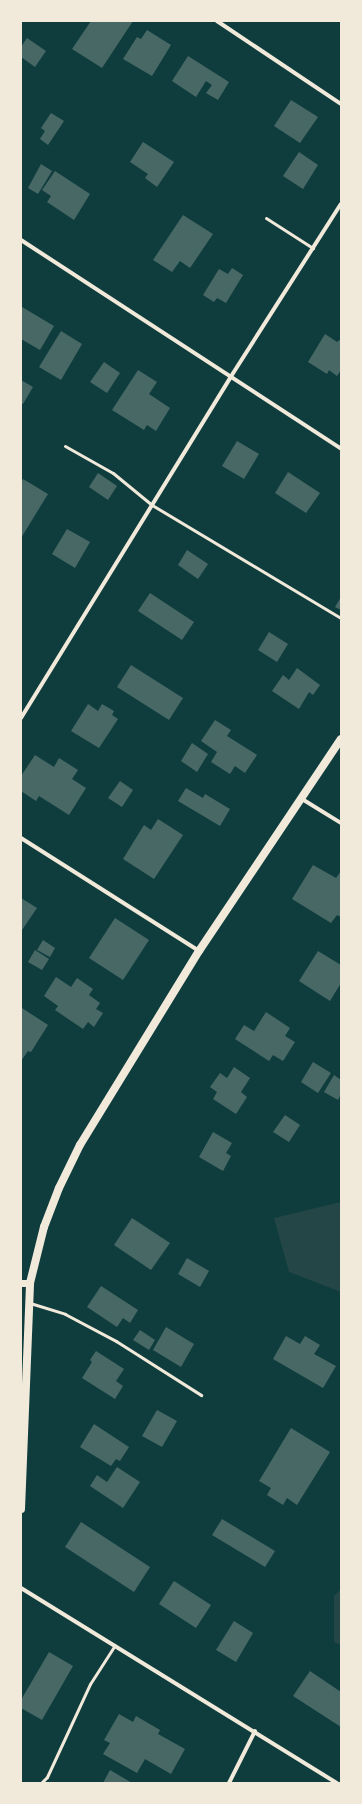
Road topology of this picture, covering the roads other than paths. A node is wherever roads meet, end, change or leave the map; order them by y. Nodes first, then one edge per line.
1 (217, 21) edge
2 (341, 104) edge
3 (341, 204) edge
4 (266, 218) dead end
5 (21, 240) edge
6 (313, 248) junction
7 (230, 378) junction
8 (65, 446) dead end
9 (341, 449) edge
10 (152, 505) junction
11 (341, 618) edge
12 (21, 718) edge
13 (341, 739) edge
14 (302, 799) junction
15 (341, 823) edge
16 (21, 838) edge
17 (199, 951) junction
18 (21, 1283) edge
19 (30, 1283) junction
20 (30, 1303) junction
21 (201, 1395) dead end
22 (21, 1509) edge
23 (21, 1588) edge
24 (115, 1645) junction
25 (255, 1731) junction
26 (41, 1783) edge
27 (229, 1783) edge
28 (337, 1783) edge

1 - 2 street
3 - 6 street
4 - 6 lane
5 - 7 street
6 - 7 street
7 - 9 street
7 - 10 street
8 - 10 lane
10 - 11 lane
10 - 12 street
13 - 14 main road
14 - 15 street
14 - 17 main road
16 - 17 street
17 - 19 main road
18 - 19 street
19 - 20 main road
20 - 21 lane
20 - 22 main road
23 - 24 street
24 - 25 street
24 - 26 lane
25 - 27 street
25 - 28 street

